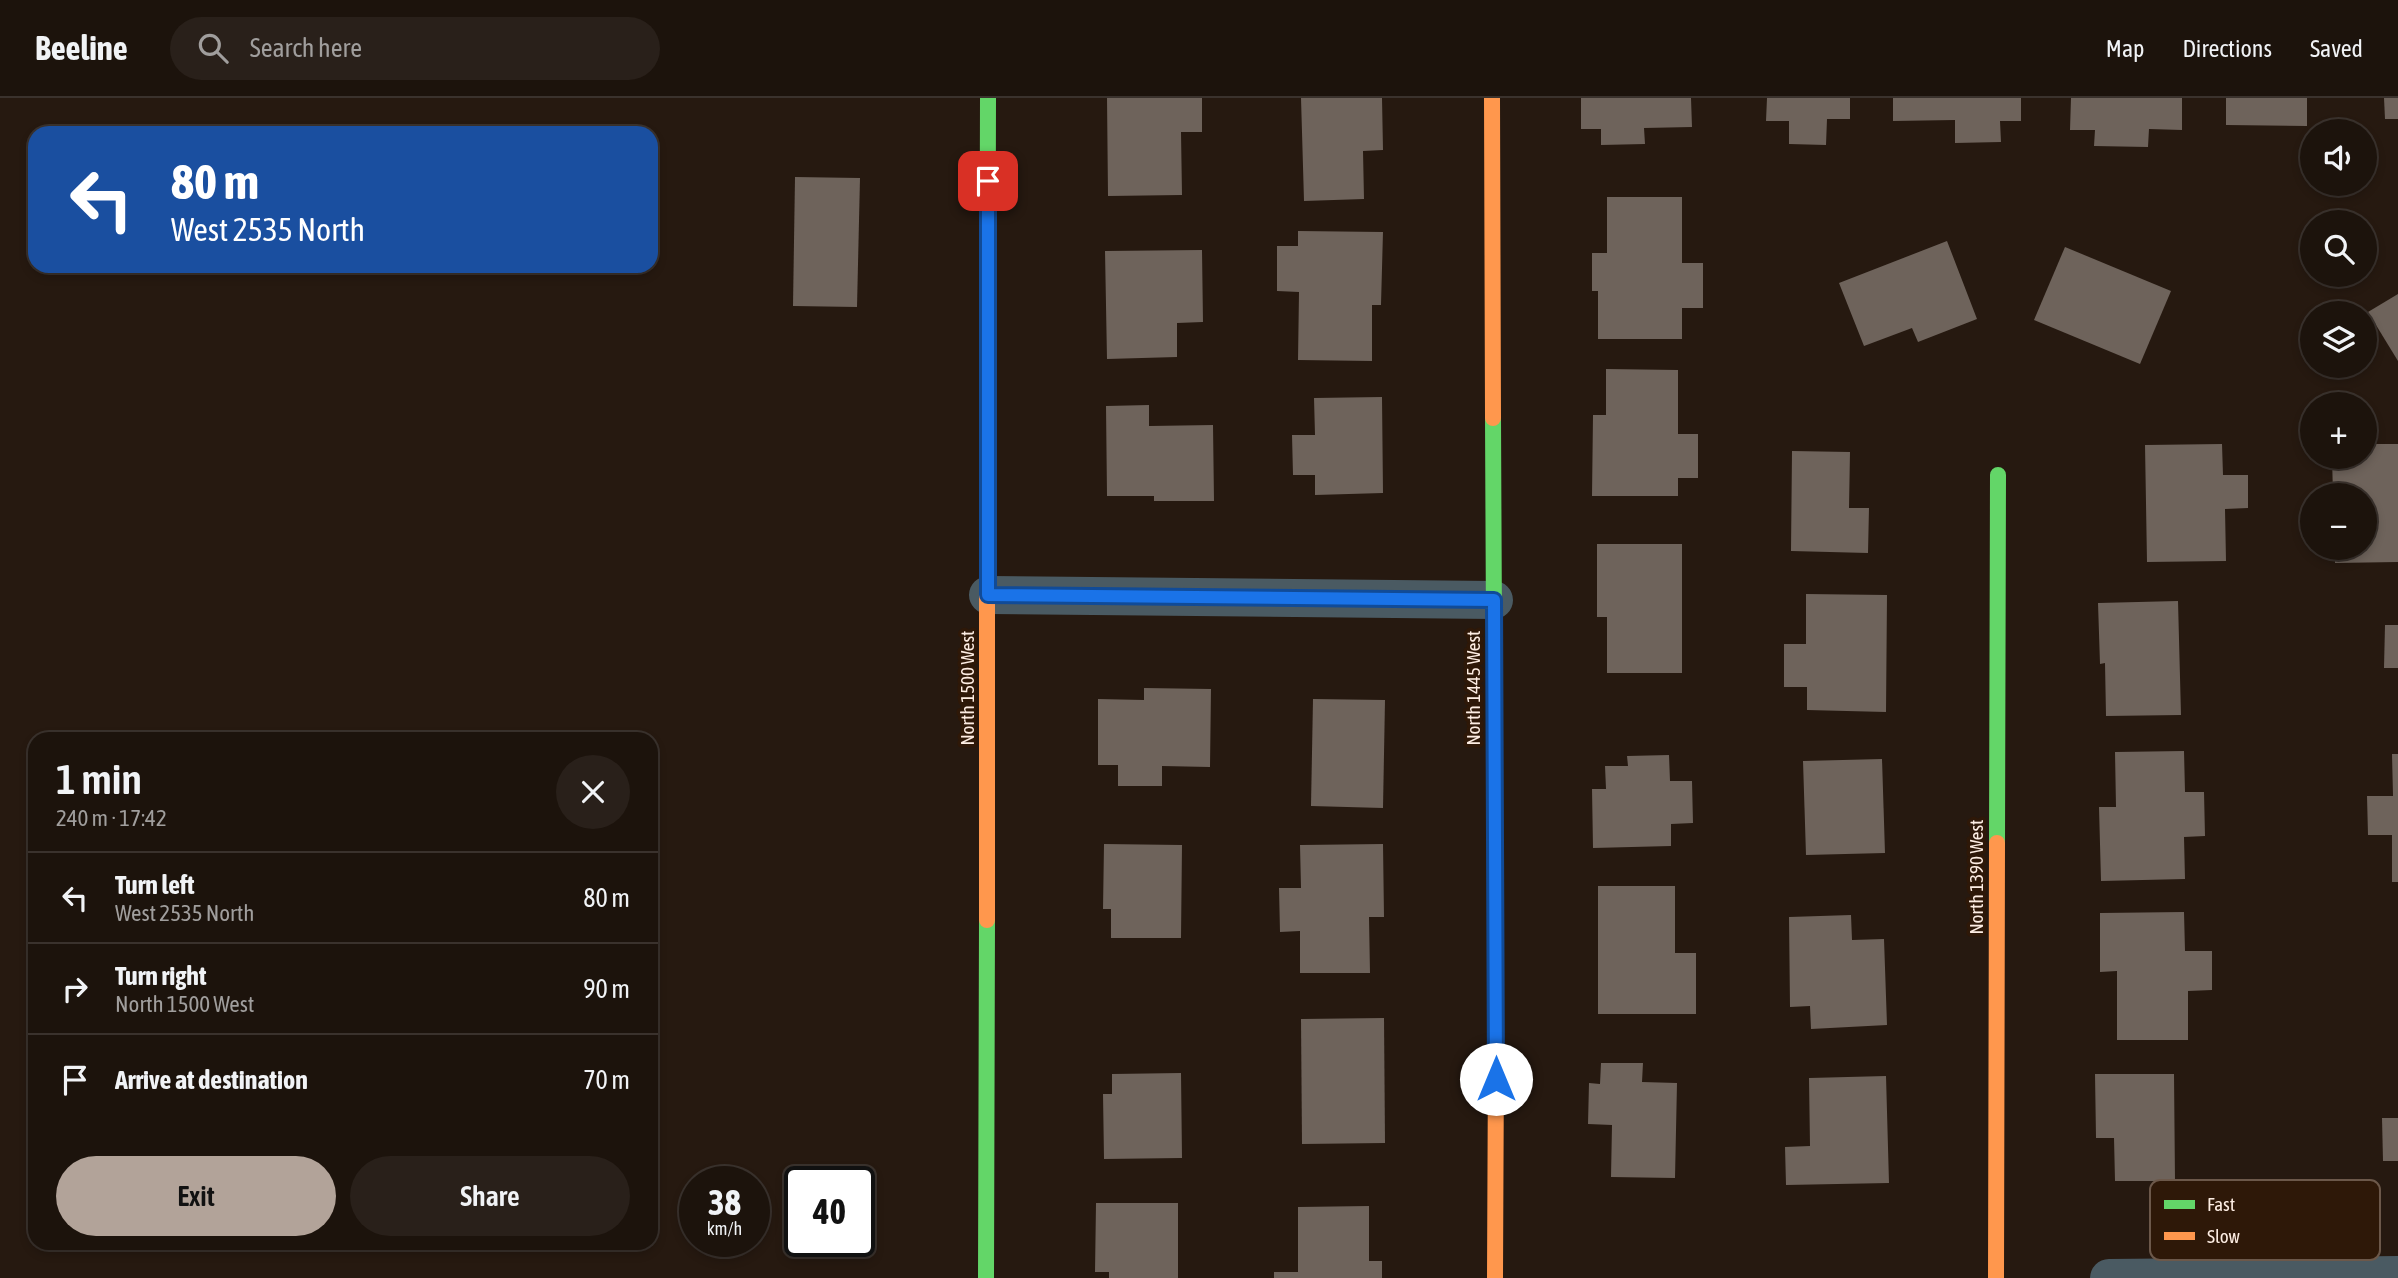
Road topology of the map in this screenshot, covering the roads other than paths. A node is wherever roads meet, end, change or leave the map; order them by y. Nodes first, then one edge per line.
1 (988, 98) edge
2 (1492, 98) edge
3 (1998, 475) dead end
4 (988, 595) junction
5 (1494, 600) junction
6 (2398, 1275) edge
7 (986, 1278) edge
8 (1495, 1278) edge
9 (1996, 1278) edge
10 (2109, 1278) edge

1 - 4 street, North 1500 West
2 - 5 street, North 1445 West
3 - 9 street, North 1390 West
4 - 5 street
4 - 7 street, North 1500 West
5 - 8 street, North 1445 West
6 - 10 street

